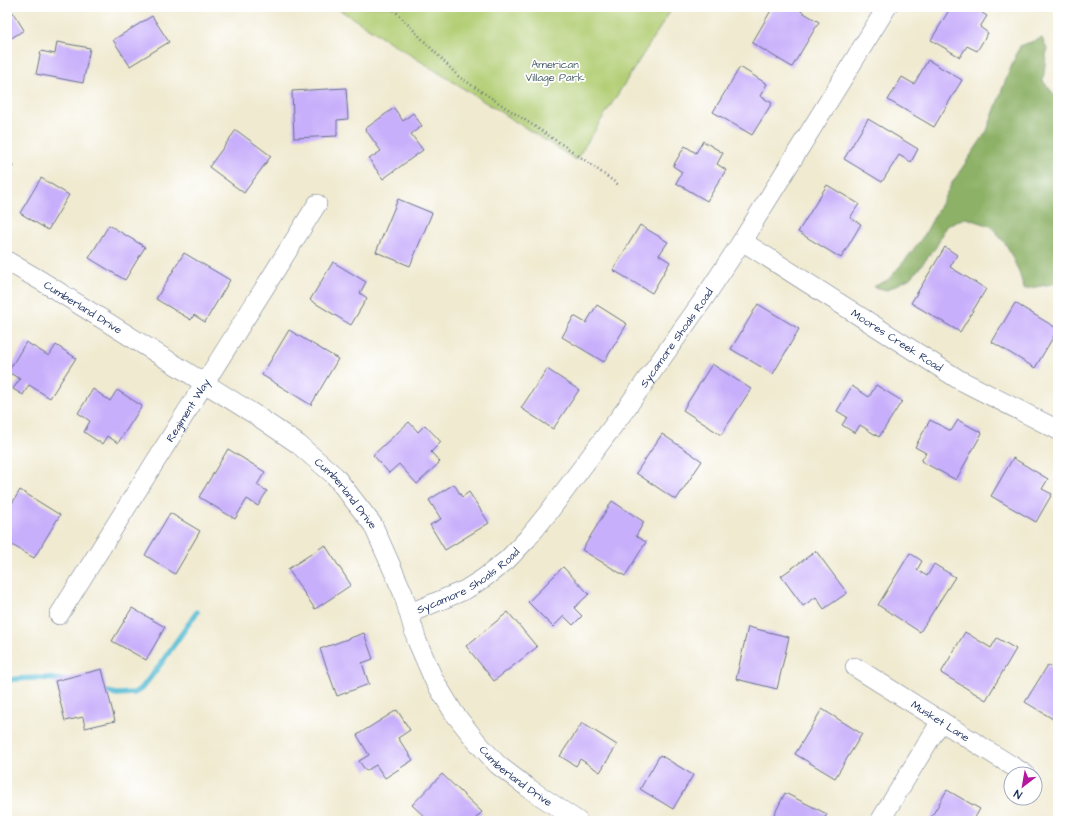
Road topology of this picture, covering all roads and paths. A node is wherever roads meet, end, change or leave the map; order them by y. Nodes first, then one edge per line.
1 (391, 7) edge
2 (887, 7) edge
3 (620, 186) dead end
4 (317, 204) dead end
5 (742, 241) junction
6 (7, 261) edge
7 (204, 383) junction
8 (1058, 430) edge
9 (410, 613) junction
10 (58, 615) dead end
11 (855, 667) dead end
12 (941, 721) junction
13 (1013, 766) edge
14 (578, 821) edge
15 (880, 821) edge

1 - 3 path
2 - 5 street, Sycamore Shoals Road
4 - 7 street, Regiment Way
5 - 8 street, Moores Creek Road
5 - 9 street, Sycamore Shoals Road
6 - 7 street, Cumberland Drive
7 - 9 street, Cumberland Drive
7 - 10 street, Regiment Way
9 - 14 street, Cumberland Drive
11 - 12 street, Musket Lane
12 - 13 street, Musket Lane
12 - 15 street

